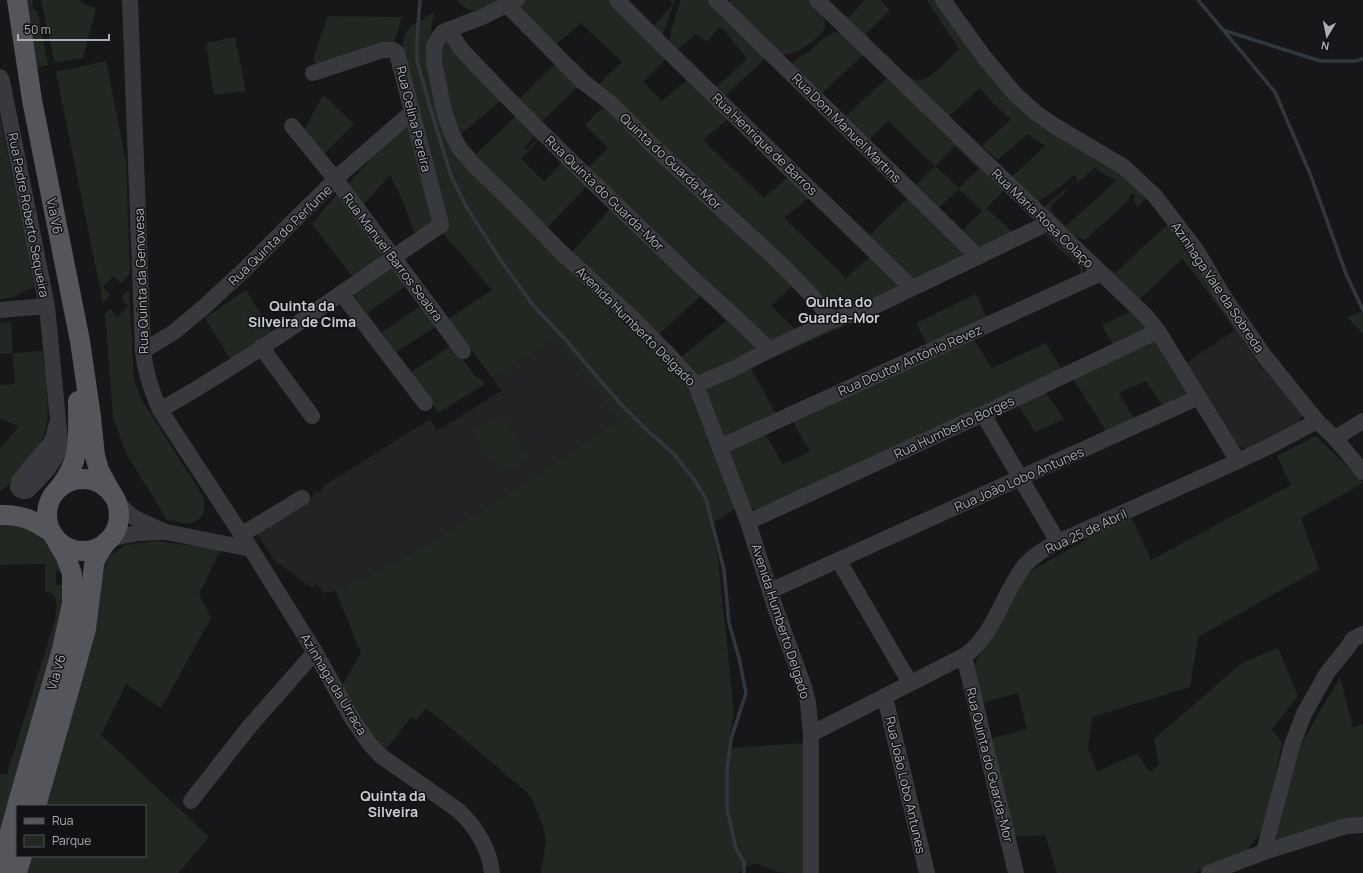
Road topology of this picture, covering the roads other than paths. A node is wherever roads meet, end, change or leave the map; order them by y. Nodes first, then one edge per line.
1 (5, 0) edge
2 (17, 0) edge
3 (130, 0) edge
4 (617, 0) edge
5 (716, 0) edge
6 (817, 0) edge
7 (943, 0) edge
8 (512, 2) edge
9 (450, 29) junction
10 (313, 73) dead end
11 (0, 77) edge
12 (32, 100) junction
13 (412, 112) junction
14 (292, 126) dead end
15 (336, 180) junction
16 (1048, 223) junction
17 (394, 257) junction
18 (978, 257) junction
19 (1101, 273) junction
20 (912, 288) junction
21 (341, 293) junction
22 (47, 306) junction
23 (0, 310) edge
24 (832, 320) junction
25 (78, 331) junction
26 (1158, 331) junction
27 (261, 347) junction
28 (769, 350) junction
29 (143, 351) junction
30 (463, 351) dead end
31 (696, 385) junction
32 (1199, 397) junction
33 (425, 403) dead end
34 (160, 410) junction
35 (983, 414) junction
36 (312, 416) dead end
37 (1318, 421) junction
38 (1363, 421) edge
39 (1335, 438) junction
40 (720, 447) junction
41 (50, 455) dead end
42 (1238, 462) junction
43 (1363, 472) edge
44 (1021, 478) junction
45 (58, 489) junction
46 (114, 497) junction
47 (302, 498) dead end
48 (7, 514) edge
49 (748, 522) junction
50 (166, 532) junction
51 (241, 535) junction
52 (54, 536) junction
53 (107, 541) junction
54 (1058, 542) junction
55 (251, 549) junction
56 (839, 560) junction
57 (770, 591) junction
58 (1363, 634) edge
59 (315, 652) junction
60 (964, 656) junction
61 (910, 683) junction
62 (885, 697) junction
63 (811, 734) junction
64 (191, 800) dead end
65 (18, 805) edge
66 (36, 805) edge
67 (16, 811) edge
68 (1363, 824) edge
69 (1264, 852) junction
70 (22, 857) edge
71 (0, 867) edge
72 (17, 873) edge
73 (492, 873) edge
74 (811, 873) edge
75 (927, 873) edge
76 (1016, 873) edge
77 (1209, 873) edge

1 - 12 main road, Via V6
2 - 12 main road, Via V6
3 - 29 street, Rua Quinta da Genovesa
4 - 20 street, Rua Henrique de Barros
5 - 18 street, Rua Dom Manuel Martins
6 - 16 street, Rua Maria Rosa Colaço
7 - 37 street, Azinhaga Vale da Sobreda
8 - 9 street
8 - 24 street, Quinta do Guarda-Mor
9 - 28 street, Rua Quinta do Guarda-Mor
9 - 31 street, Avenida Humberto Delgado
10 - 13 street, Rua Celina Pereira
11 - 22 street, Rua Padre Roberto Sequeira
12 - 25 main road, Via V6
13 - 15 street, Rua Quinta do Perfume
13 - 17 street, Rua Celina Pereira
14 - 15 street, Rua Manuel Barros Seabra
15 - 17 street, Rua Manuel Barros Seabra
15 - 29 street, Rua Quinta do Perfume
16 - 18 street
16 - 19 street, Rua Maria Rosa Colaço
17 - 21 street
17 - 30 street, Rua Manuel Barros Seabra
18 - 20 street
19 - 26 street, Rua Maria Rosa Colaço
19 - 40 street, Rua Doutor António Revez
20 - 24 street
21 - 27 street
21 - 33 street
22 - 23 street
22 - 41 street, Rua Padre Roberto Sequeira
24 - 28 street
25 - 45 main road, Via V6
25 - 46 main road, Via V6
26 - 32 street, Rua Maria Rosa Colaço
26 - 35 street, Rua Humberto Borges
27 - 34 street
27 - 36 street
28 - 31 street
29 - 34 street, Rua Quinta da Genovesa
31 - 40 street, Avenida Humberto Delgado
32 - 42 street, Rua Maria Rosa Colaço
32 - 44 street, Rua João Lobo Antunes
34 - 51 street, Rua Quinta da Genovesa
35 - 44 street
35 - 49 street, Rua Humberto Borges
37 - 39 street, Azinhaga Vale da Sobreda
37 - 42 street, Rua 25 de Abril
38 - 39 street
39 - 43 street, Azinhaga Vale da Sobreda
40 - 49 street, Avenida Humberto Delgado
42 - 54 street, Rua 25 de Abril
44 - 54 street
44 - 56 street, Rua João Lobo Antunes
45 - 46 main road
45 - 48 main road
45 - 52 main road
46 - 50 street
46 - 53 main road
47 - 51 street
48 - 52 main road
49 - 57 street, Avenida Humberto Delgado
50 - 53 street
50 - 55 street
51 - 55 street, Rua Quinta da Genovesa
52 - 53 main road
52 - 65 main road, Via V6
53 - 66 main road, Via V6
54 - 60 street, Rua 25 de Abril
55 - 59 street, Azinhaga da Urraca
56 - 57 street, Rua João Lobo Antunes
56 - 61 street
57 - 63 street, Avenida Humberto Delgado
58 - 69 street
59 - 64 street
59 - 73 street, Azinhaga da Urraca
60 - 61 street, Rua 25 de Abril
60 - 76 street, Rua Quinta do Guarda-Mor
61 - 62 street, Rua 25 de Abril
62 - 63 street, Rua 25 de Abril
62 - 75 street, Rua João Lobo Antunes
63 - 74 street, Avenida Humberto Delgado
67 - 71 main road, Via V6
68 - 69 street
69 - 77 street
70 - 72 main road

